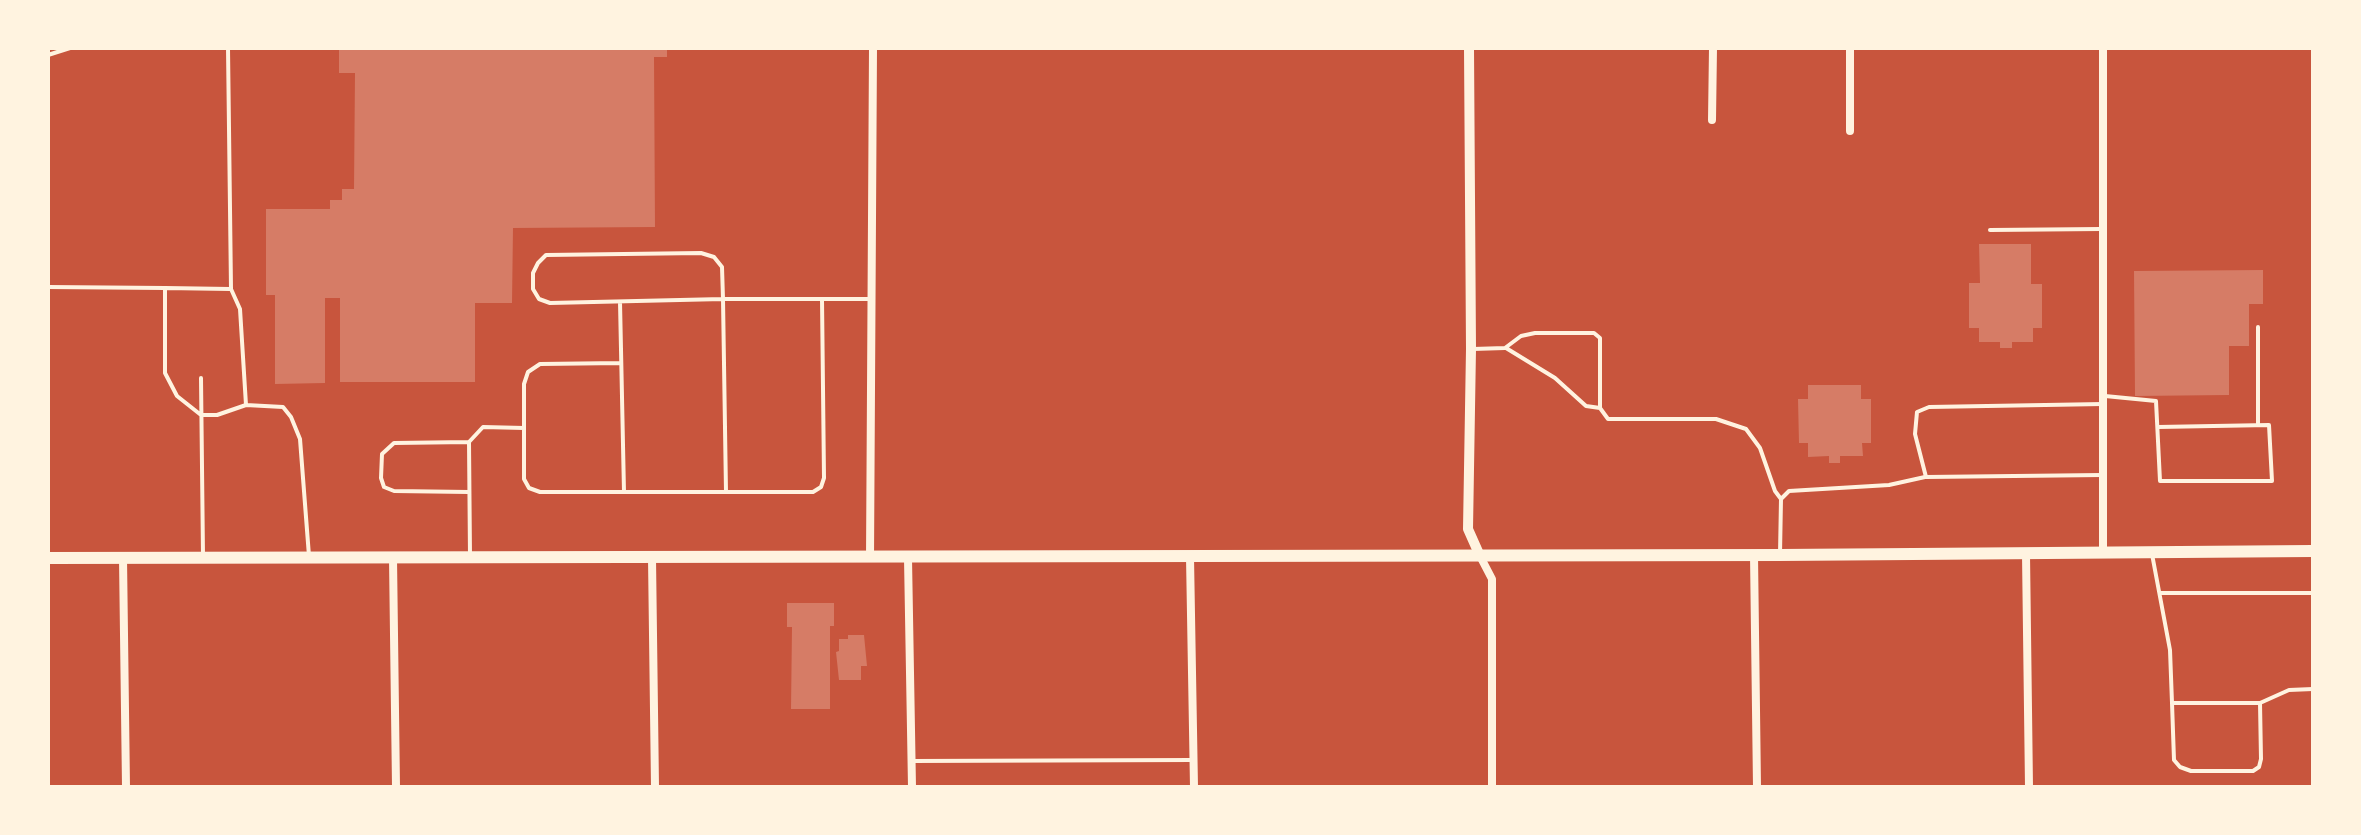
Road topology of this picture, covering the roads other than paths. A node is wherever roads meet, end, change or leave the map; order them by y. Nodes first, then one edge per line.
1 (70, 48) edge
2 (228, 48) edge
3 (873, 48) edge
4 (1469, 48) edge
5 (1713, 48) edge
6 (1850, 48) edge
7 (2103, 48) edge
8 (48, 55) edge
9 (1712, 120) dead end
10 (1850, 131) dead end
11 (2103, 229) junction
12 (1990, 230) dead end
13 (48, 287) edge
14 (165, 288) junction
15 (231, 289) junction
16 (723, 299) junction
17 (822, 299) junction
18 (872, 299) junction
19 (620, 302) junction
20 (2258, 327) dead end
21 (1505, 348) junction
22 (1471, 349) junction
23 (621, 363) junction
24 (201, 378) dead end
25 (2103, 400) junction
26 (246, 405) junction
27 (1600, 408) junction
28 (201, 415) junction
29 (2258, 425) junction
30 (2158, 427) junction
31 (524, 428) junction
32 (469, 442) junction
33 (2103, 475) junction
34 (1926, 477) junction
35 (469, 492) junction
36 (624, 492) junction
37 (726, 492) junction
38 (1781, 499) junction
39 (2313, 551) edge
40 (2103, 552) junction
41 (2152, 552) junction
42 (2026, 554) junction
43 (1754, 555) junction
44 (1780, 555) junction
45 (1480, 556) junction
46 (1190, 557) junction
47 (48, 558) edge
48 (123, 558) junction
49 (203, 558) junction
50 (309, 558) junction
51 (393, 558) junction
52 (470, 558) junction
53 (652, 558) junction
54 (870, 558) junction
55 (908, 558) junction
56 (2160, 593) junction
57 (2313, 593) edge
58 (2313, 689) edge
59 (2172, 703) junction
60 (2260, 703) junction
61 (1194, 760) junction
62 (912, 761) junction
63 (126, 787) edge
64 (396, 787) edge
65 (655, 787) edge
66 (912, 787) edge
67 (1194, 787) edge
68 (1492, 787) edge
69 (1757, 787) edge
70 (2029, 787) edge

1 - 8 lane
2 - 15 lane
3 - 18 street
4 - 22 street
5 - 9 street
6 - 10 street
7 - 11 street
11 - 12 lane
11 - 25 street
13 - 14 lane
14 - 15 lane
14 - 28 lane
15 - 26 lane
16 - 17 lane
16 - 19 lane
16 - 19 lane
16 - 37 lane
17 - 18 lane
17 - 37 lane
18 - 54 street
19 - 23 lane
20 - 29 lane
21 - 22 lane
21 - 27 lane
21 - 27 lane
22 - 45 street
23 - 31 lane
23 - 36 lane
24 - 28 lane
25 - 30 lane
25 - 33 street
25 - 34 lane
26 - 28 lane
26 - 50 lane
27 - 38 lane
28 - 49 lane
29 - 30 lane
29 - 30 lane
31 - 32 lane
31 - 36 lane
32 - 35 lane
32 - 35 lane
33 - 34 lane
33 - 40 street
34 - 38 lane
35 - 52 lane
36 - 37 lane
38 - 44 lane
39 - 41 main road
40 - 41 main road
40 - 42 main road
41 - 56 lane
42 - 44 main road
42 - 70 street
43 - 44 main road
43 - 45 main road
43 - 69 street
45 - 46 main road
45 - 68 street
46 - 55 main road
46 - 61 street
47 - 48 main road
48 - 49 main road
48 - 63 street
49 - 50 main road
50 - 51 main road
51 - 52 main road
51 - 64 street
52 - 53 main road
53 - 54 main road
53 - 65 street
54 - 55 main road
55 - 62 street
56 - 57 lane
56 - 59 lane
58 - 60 lane
59 - 60 lane
59 - 60 lane
61 - 62 lane
61 - 67 street
62 - 66 street

